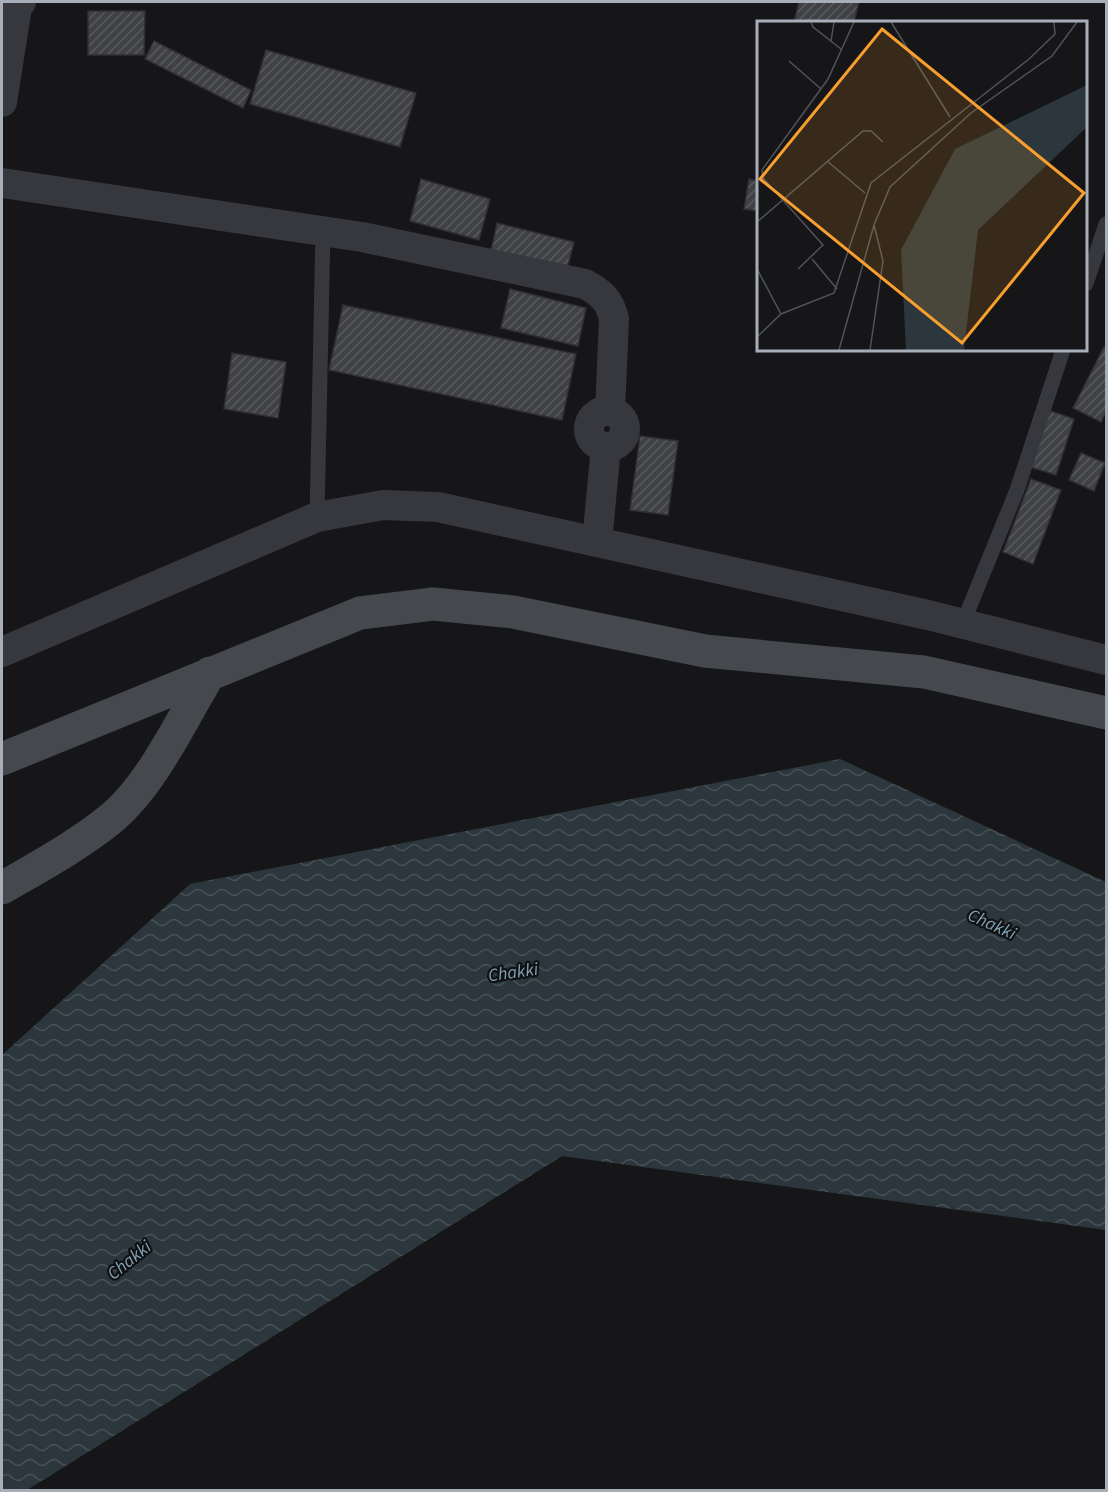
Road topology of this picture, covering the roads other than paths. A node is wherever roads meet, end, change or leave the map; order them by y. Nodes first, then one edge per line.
1 (21, 2) edge
2 (2, 102) edge
3 (2, 183) edge
4 (1107, 224) edge
5 (324, 231) junction
6 (1087, 281) edge
7 (1063, 351) edge
8 (317, 517) junction
9 (597, 542) junction
10 (963, 623) junction
11 (2, 652) edge
12 (1107, 660) edge
13 (210, 673) junction
14 (1107, 713) edge
15 (2, 759) edge
16 (2, 888) edge

1 - 2 street
3 - 5 street
4 - 6 lane
5 - 8 lane
5 - 9 street
7 - 10 lane
8 - 9 street
8 - 11 street
9 - 10 street
10 - 12 street
13 - 14 street
13 - 15 street
13 - 16 street

